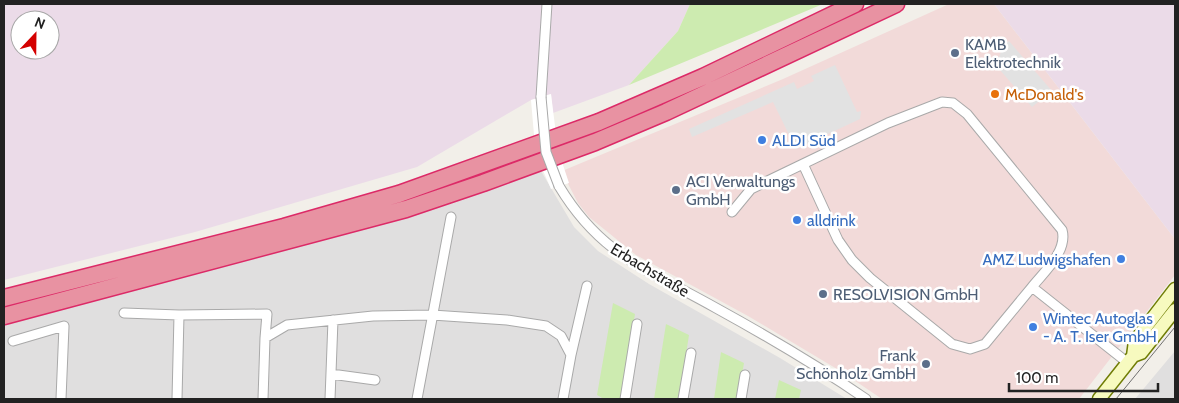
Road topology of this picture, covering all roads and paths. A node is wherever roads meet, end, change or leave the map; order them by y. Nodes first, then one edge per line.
1 (547, 4) edge
2 (855, 4) edge
3 (896, 4) edge
4 (803, 164) junction
5 (732, 212) dead end
6 (451, 217) dead end
7 (588, 286) dead end
8 (1032, 288) junction
9 (1175, 289) edge
10 (4, 298) edge
11 (1175, 310) edge
12 (124, 313) dead end
13 (179, 315) junction
14 (432, 315) junction
15 (4, 316) edge
16 (332, 320) junction
17 (637, 324) dead end
18 (265, 338) junction
19 (13, 341) dead end
20 (690, 353) dead end
21 (571, 355) junction
22 (1130, 360) junction
23 (331, 374) junction
24 (745, 375) dead end
25 (374, 380) dead end
26 (61, 399) edge
27 (177, 399) edge
28 (262, 399) edge
29 (330, 399) edge
30 (417, 399) edge
31 (563, 399) edge
32 (625, 399) edge
33 (683, 399) edge
34 (741, 399) edge
35 (866, 399) edge
36 (1099, 399) edge

1 - 35 street, Erbachstraße, bridge
2 - 10 highway
3 - 15 highway
4 - 5 street
4 - 8 street
4 - 8 street
6 - 14 street
7 - 21 street
8 - 22 street
9 - 22 main road
11 - 22 main road
12 - 13 street
13 - 18 street
13 - 27 street
14 - 16 street
14 - 21 street
14 - 30 street
16 - 18 street
16 - 23 street
17 - 32 street
18 - 28 street
19 - 26 street
20 - 33 street
21 - 31 street
22 - 36 main road
23 - 25 street
23 - 29 street
24 - 34 street

